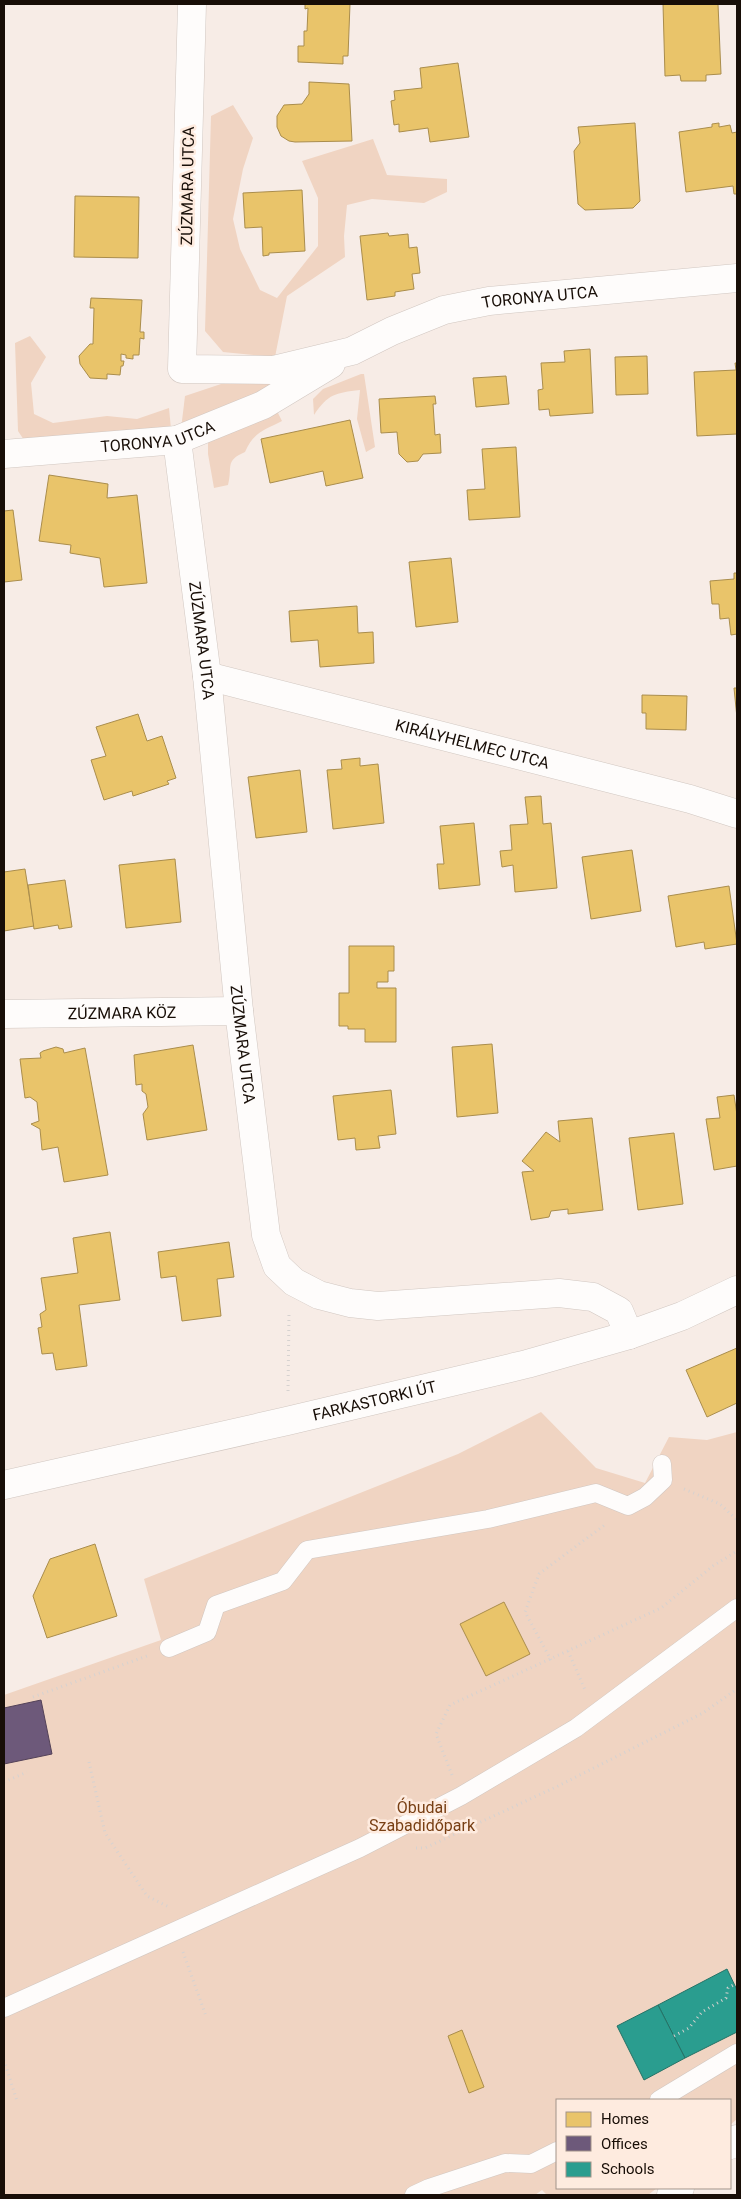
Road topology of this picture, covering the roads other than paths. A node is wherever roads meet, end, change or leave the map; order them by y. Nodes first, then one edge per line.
1 (192, 4) edge
2 (737, 278) edge
3 (352, 351) junction
4 (182, 368) joint
5 (177, 440) junction
6 (4, 454) edge
7 (207, 676) junction
8 (737, 814) edge
9 (239, 1011) junction
10 (4, 1014) edge
11 (737, 1290) edge
12 (629, 1335) junction
13 (662, 1472) road end
14 (4, 1485) edge
15 (737, 1608) edge
16 (169, 1648) road end
17 (4, 2008) edge
18 (737, 2053) edge
19 (661, 2099) edge
20 (556, 2152) edge
21 (414, 2195) edge

1 - 4 street, ZÚZMARA UTCA
2 - 3 street, TORONYA UTCA
3 - 4 street, TORONYA UTCA
3 - 5 street, TORONYA UTCA
5 - 6 street, TORONYA UTCA
5 - 7 street, ZÚZMARA UTCA
7 - 8 street, KIRÁLYHELMEC UTCA
7 - 9 street, ZÚZMARA UTCA
9 - 10 street, ZÚZMARA KÖZ
9 - 12 street, ZÚZMARA UTCA
11 - 12 street, FARKASTORKI ÚT
12 - 14 street, FARKASTORKI ÚT
13 - 16 lane
15 - 17 lane
18 - 19 lane
20 - 21 lane

